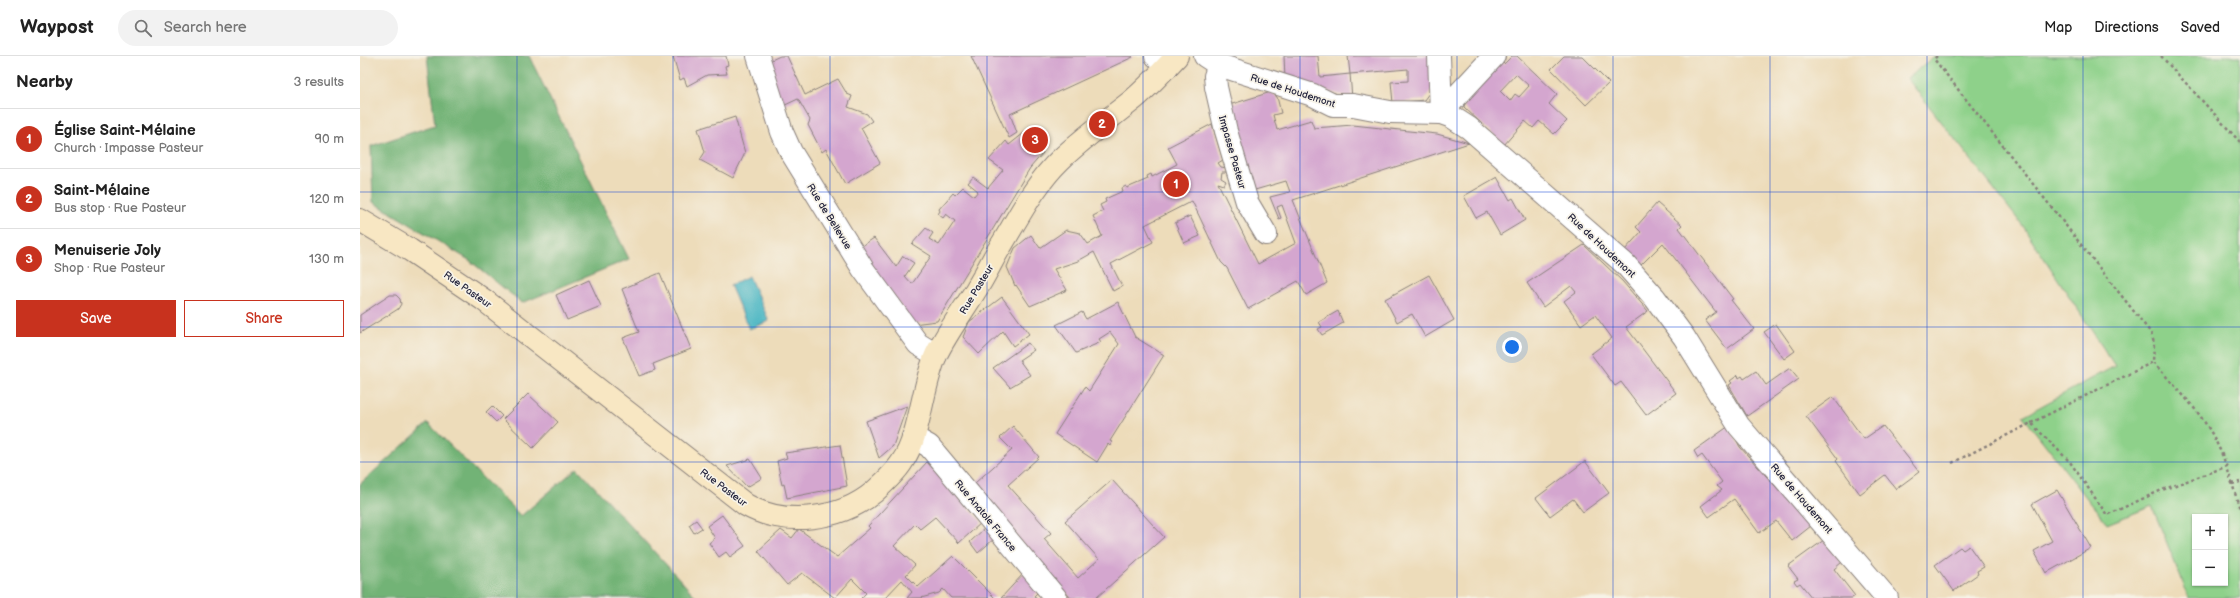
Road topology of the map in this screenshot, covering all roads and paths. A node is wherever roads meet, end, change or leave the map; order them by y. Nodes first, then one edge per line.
1 (758, 56) edge
2 (1439, 56) edge
3 (1494, 56) edge
4 (1938, 56) edge
5 (2161, 56) edge
6 (1167, 60) edge
7 (1212, 60) edge
8 (1441, 112) junction
9 (2240, 142) edge
10 (360, 220) edge
11 (1266, 234) dead end
12 (936, 354) junction
13 (2153, 362) junction
14 (2031, 423) junction
15 (912, 437) junction
16 (1952, 463) dead end
17 (2225, 467) junction
18 (2240, 482) edge
19 (2232, 484) junction
20 (2240, 509) edge
21 (1056, 598) edge
22 (1887, 598) edge

1 - 12 street, Rue de Bellevue
2 - 8 street
3 - 8 street
4 - 13 path
5 - 9 path
6 - 12 street, Rue Pasteur
7 - 8 street, Rue de Houdemont
7 - 11 street, Impasse Pasteur
8 - 22 street, Rue de Houdemont
10 - 15 street, Rue Pasteur
12 - 15 street, Rue Pasteur
13 - 14 path
13 - 17 path
14 - 16 path
14 - 17 path
15 - 21 street, Rue Anatole France
17 - 19 path
18 - 19 path
19 - 20 path

